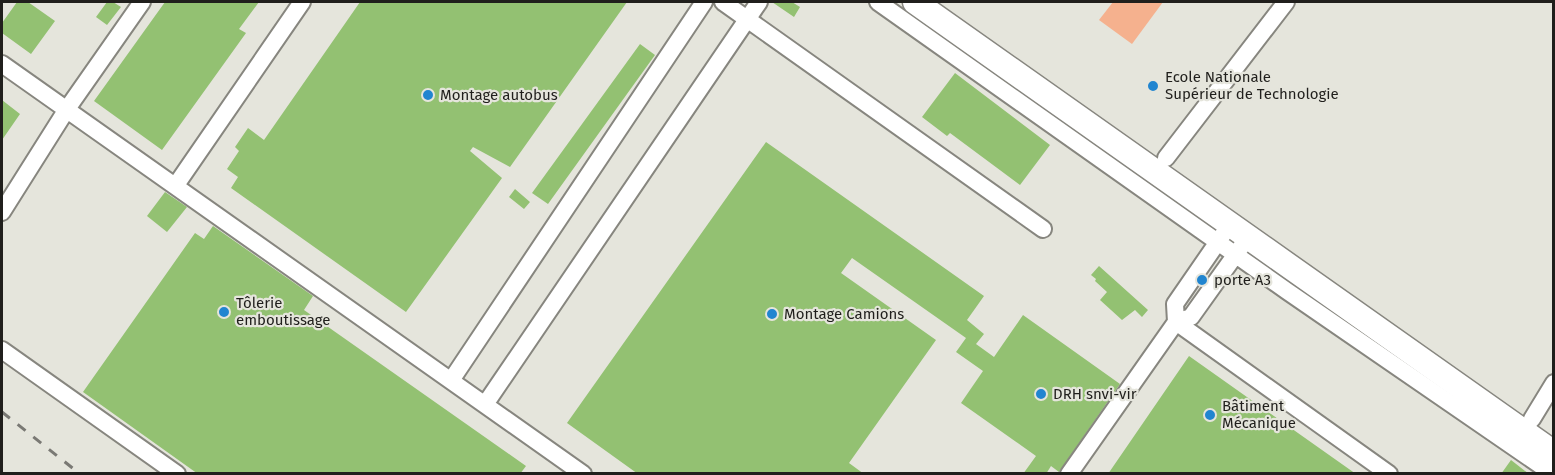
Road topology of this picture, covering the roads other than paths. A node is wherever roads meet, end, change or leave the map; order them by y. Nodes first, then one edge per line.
1 (142, 2) edge
2 (302, 2) edge
3 (704, 2) edge
4 (723, 2) edge
5 (759, 2) edge
6 (878, 2) edge
7 (915, 2) edge
8 (942, 2) edge
9 (1286, 2) edge
10 (746, 18) junction
11 (2, 64) edge
12 (66, 109) junction
13 (1166, 158) junction
14 (176, 185) junction
15 (2, 212) edge
16 (1043, 229) dead end
17 (1233, 239) junction
18 (1176, 322) junction
19 (2, 350) edge
20 (452, 379) junction
21 (1554, 383) edge
22 (486, 403) junction
23 (1532, 419) junction
24 (1554, 434) edge
25 (1554, 453) edge
26 (177, 474) edge
27 (584, 474) edge
28 (1069, 474) edge
29 (1389, 474) edge
30 (1553, 474) edge

1 - 12 street
2 - 14 street
3 - 20 street
4 - 10 street
5 - 10 street
6 - 17 street
7 - 17 highway
8 - 13 highway
9 - 13 street
10 - 16 street
10 - 22 street
11 - 12 street
12 - 14 street
12 - 15 street
13 - 23 highway
14 - 20 street
17 - 18 street
17 - 25 highway
17 - 30 street
18 - 28 street
18 - 29 street
19 - 26 street
20 - 22 street
21 - 23 street
22 - 27 street
23 - 24 highway

